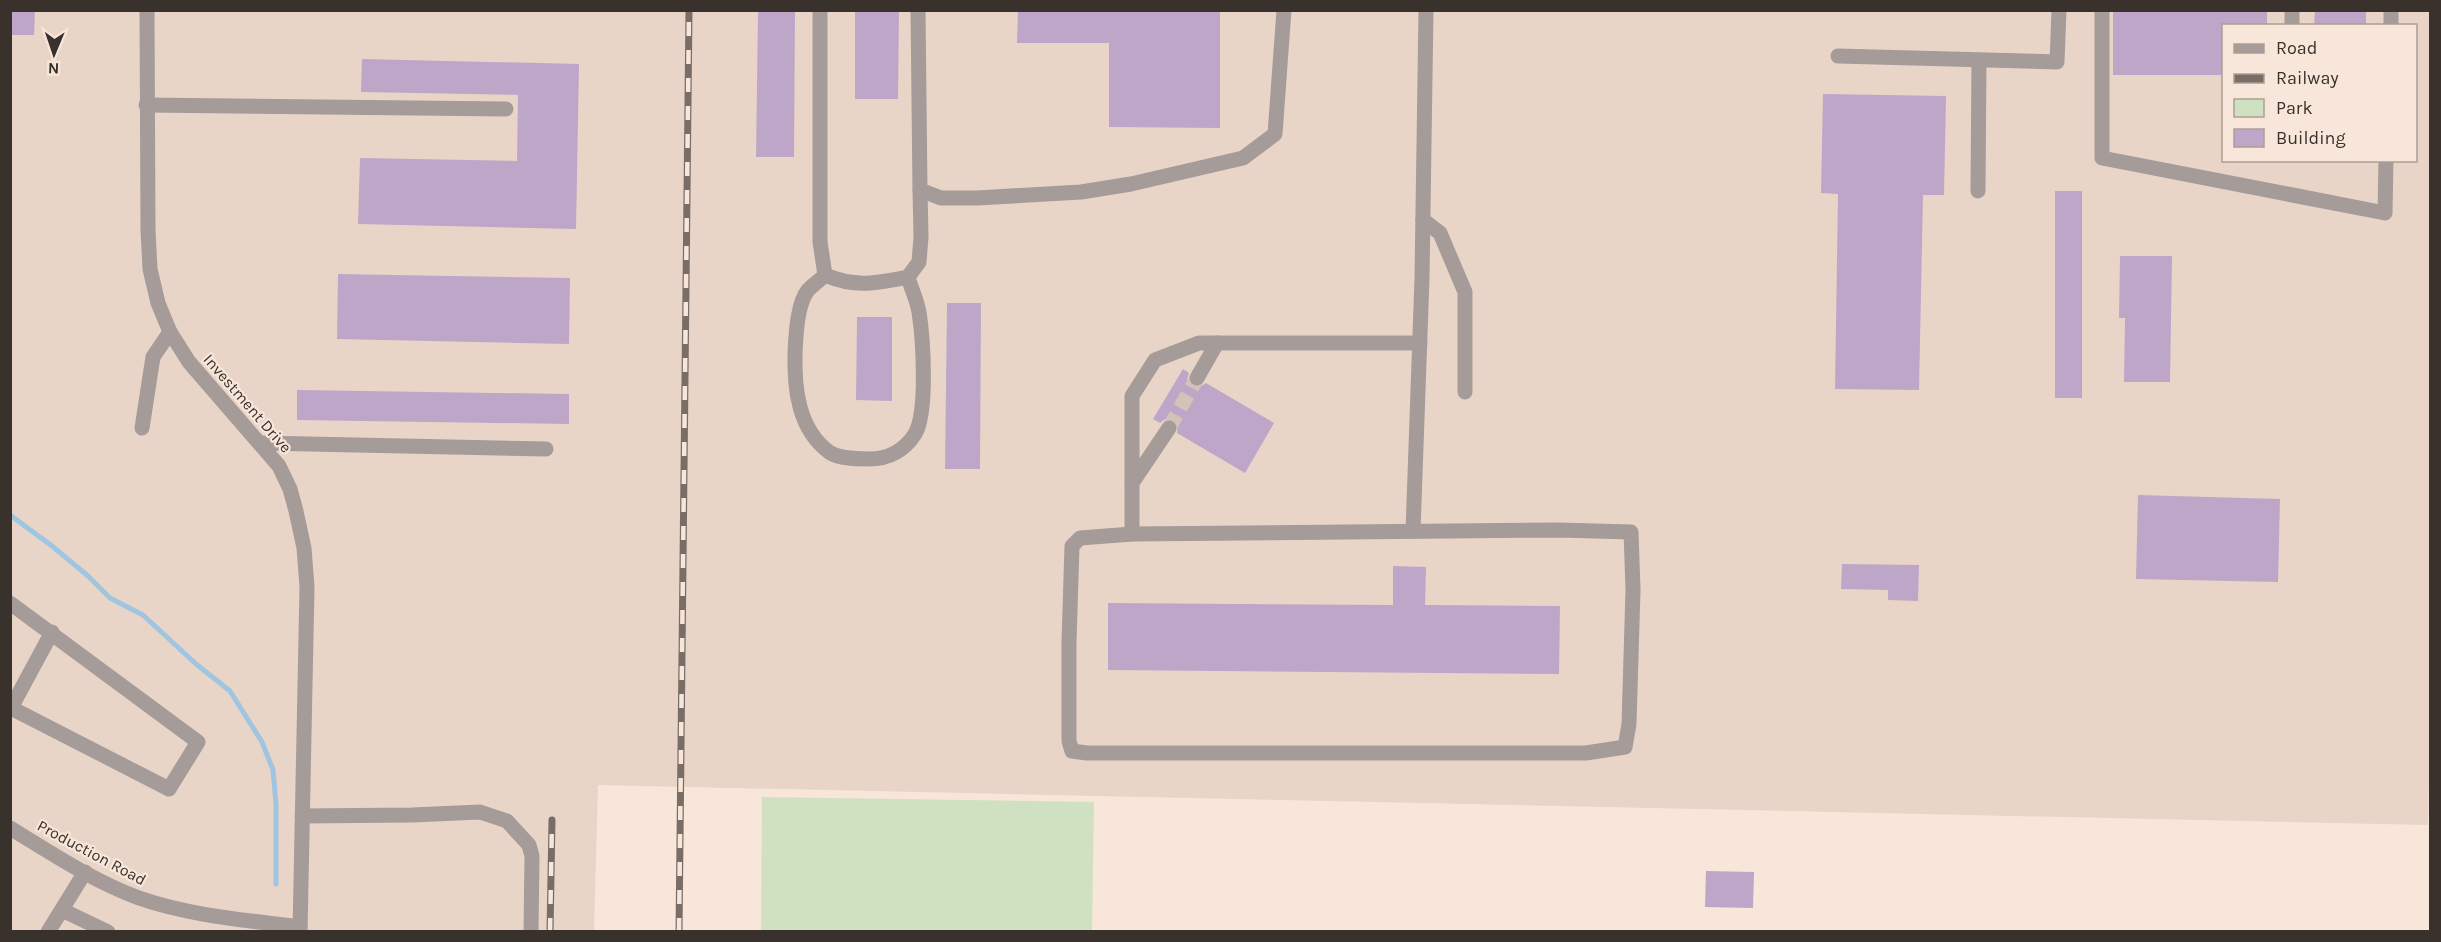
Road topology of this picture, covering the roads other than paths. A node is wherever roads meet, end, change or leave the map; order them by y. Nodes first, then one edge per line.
1 (147, 10) edge
2 (820, 10) edge
3 (918, 10) edge
4 (1284, 10) edge
5 (1426, 10) edge
6 (2059, 10) edge
7 (2102, 10) edge
8 (1839, 56) dead end
9 (1979, 60) junction
10 (146, 105) junction
11 (506, 109) dead end
12 (2386, 162) edge
13 (920, 190) junction
14 (1978, 191) dead end
15 (1423, 220) junction
16 (825, 275) junction
17 (908, 277) junction
18 (170, 332) junction
19 (1420, 343) junction
20 (1217, 344) junction
21 (1197, 378) tunnel mouth
22 (1465, 392) dead end
23 (1169, 428) tunnel mouth
24 (142, 429) dead end
25 (261, 443) junction
26 (546, 449) dead end
27 (1132, 483) junction
28 (1413, 531) junction
29 (1132, 534) junction
30 (10, 603) edge
31 (52, 632) junction
32 (303, 816) junction
33 (10, 828) edge
34 (85, 872) junction
35 (62, 910) junction
36 (300, 929) edge
37 (48, 932) edge
38 (108, 932) edge
39 (531, 932) edge

1 - 10 street, Investment Drive
2 - 16 street
3 - 13 street
4 - 13 street
5 - 15 street
6 - 9 street
7 - 12 street
8 - 9 street
9 - 14 street
10 - 11 street
10 - 18 street, Investment Drive
13 - 17 street
15 - 19 street
15 - 22 street
16 - 17 street
16 - 17 street
18 - 24 street
18 - 25 street, Investment Drive
19 - 20 street
19 - 28 street
20 - 21 street
20 - 27 street
23 - 27 street
25 - 26 street
25 - 32 street, Investment Drive
27 - 29 street
28 - 29 street
28 - 29 street
30 - 31 street
31 - 31 street
32 - 36 street, Investment Drive
32 - 39 street
33 - 34 street, Production Road
34 - 35 street
34 - 36 street, Production Road
35 - 37 street
35 - 38 street

